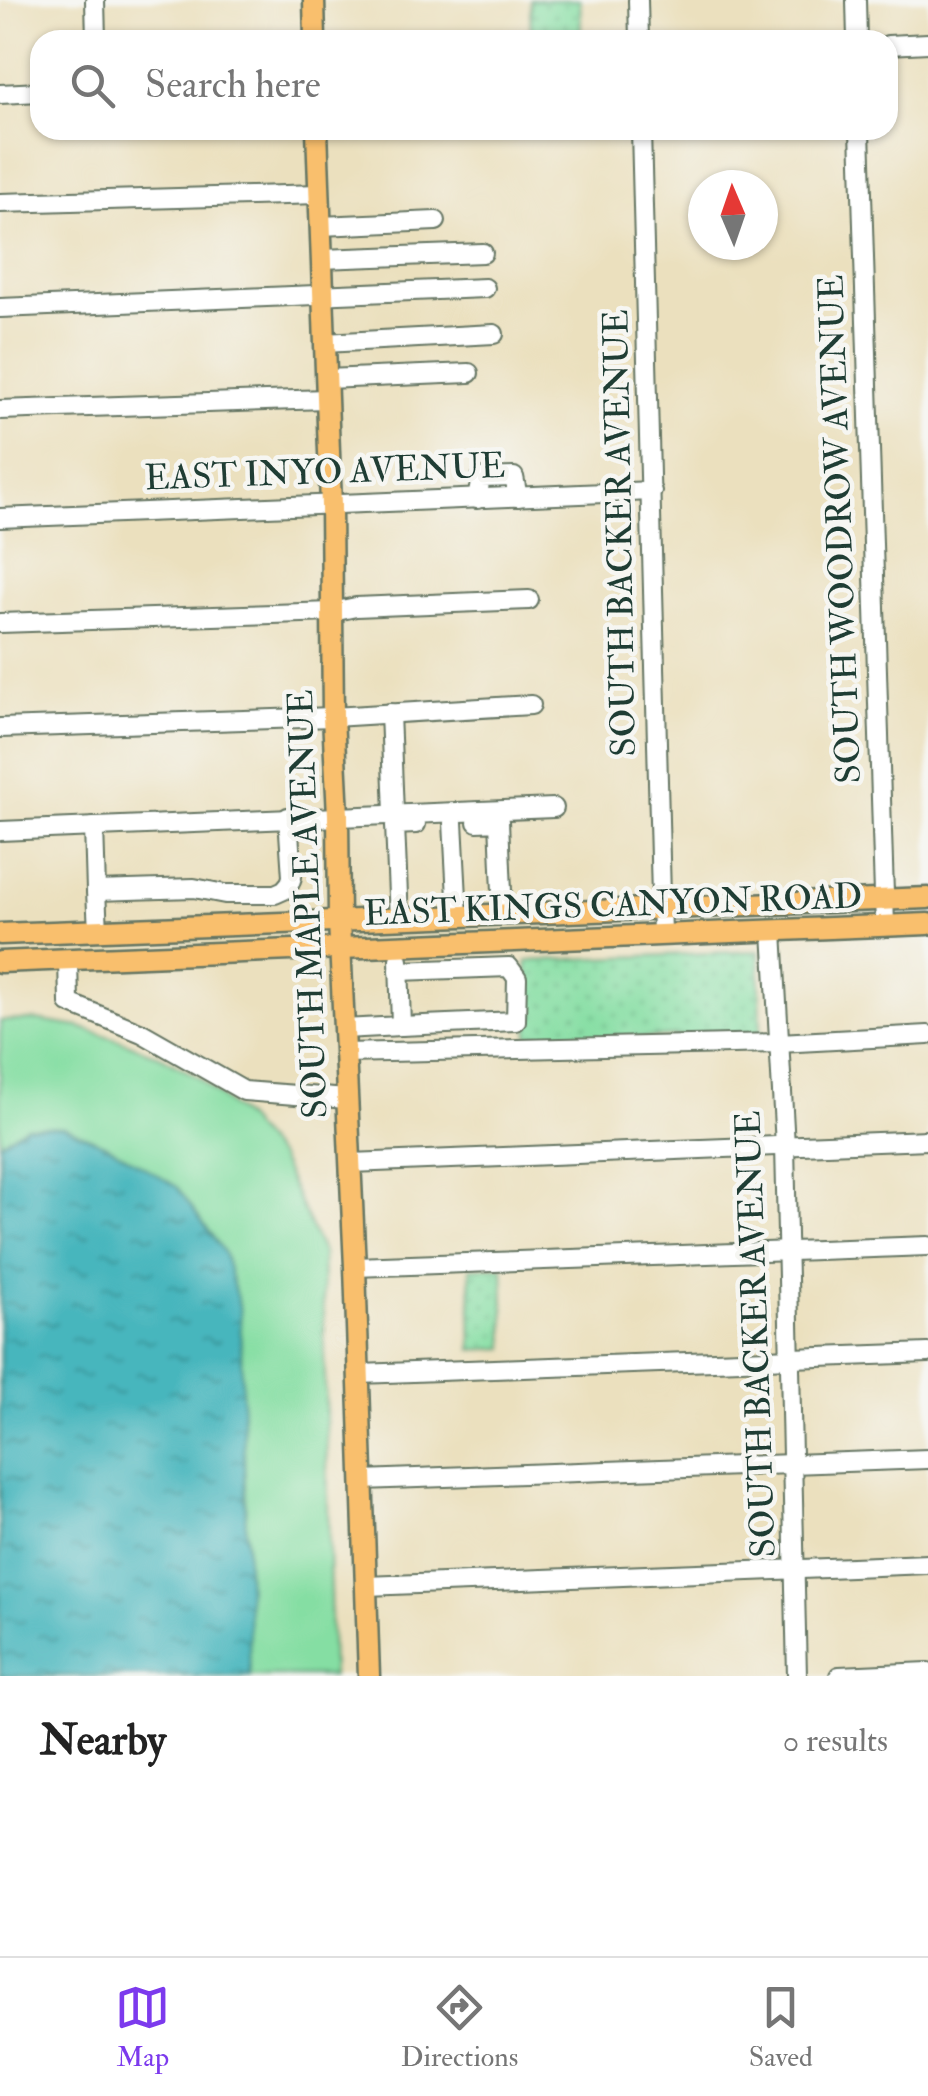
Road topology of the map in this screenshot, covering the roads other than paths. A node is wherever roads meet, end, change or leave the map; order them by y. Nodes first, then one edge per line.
1 (95, 0) edge
2 (314, 0) edge
3 (638, 0) edge
4 (856, 0) edge
5 (96, 30) edge
6 (315, 30) edge
7 (638, 30) edge
8 (858, 30) edge
9 (928, 43) edge
10 (898, 44) edge
11 (30, 92) edge
12 (0, 94) edge
13 (318, 140) edge
14 (641, 140) edge
15 (860, 140) edge
16 (319, 194) junction
17 (0, 204) edge
18 (436, 220) dead end
19 (320, 226) junction
20 (483, 252) dead end
21 (321, 259) junction
22 (485, 288) dead end
23 (322, 296) junction
24 (0, 308) edge
25 (494, 334) dead end
26 (324, 343) junction
27 (470, 372) dead end
28 (326, 389) junction
29 (0, 410) edge
30 (652, 490) junction
31 (331, 505) junction
32 (0, 518) edge
33 (529, 600) dead end
34 (332, 612) junction
35 (0, 624) edge
36 (531, 705) dead end
37 (390, 714) junction
38 (333, 717) junction
39 (0, 728) edge
40 (554, 808) dead end
41 (338, 815) junction
42 (288, 818) junction
43 (395, 819) junction
44 (453, 822) junction
45 (94, 827) junction
46 (0, 831) edge
47 (96, 892) junction
48 (274, 894) junction
49 (928, 898) edge
50 (884, 900) junction
51 (662, 909) junction
52 (503, 915) junction
53 (458, 916) junction
54 (398, 919) junction
55 (339, 922) junction
56 (276, 924) junction
57 (928, 924) edge
58 (885, 926) junction
59 (98, 930) junction
60 (773, 931) junction
61 (66, 932) junction
62 (0, 934) edge
63 (662, 935) junction
64 (0, 946) edge
65 (398, 947) junction
66 (340, 949) junction
67 (68, 959) junction
68 (0, 962) edge
69 (400, 971) junction
70 (401, 1026) junction
71 (344, 1029) junction
72 (928, 1035) edge
73 (779, 1043) junction
74 (344, 1053) junction
75 (347, 1100) junction
76 (928, 1140) edge
77 (785, 1146) junction
78 (350, 1163) junction
79 (928, 1246) edge
80 (787, 1251) junction
81 (355, 1267) junction
82 (928, 1353) edge
83 (789, 1360) junction
84 (359, 1374) junction
85 (928, 1459) edge
86 (792, 1464) junction
87 (364, 1480) junction
88 (928, 1564) edge
89 (794, 1568) junction
90 (366, 1586) junction
91 (928, 1672) edge
92 (370, 1676) edge
93 (798, 1676) edge
94 (839, 1676) edge

1 - 5 street
2 - 6 main road
3 - 7 street
4 - 8 street
9 - 10 street
11 - 12 street
13 - 16 main road, SOUTH MAPLE AVENUE
14 - 30 street, SOUTH BACKER AVENUE
15 - 50 street, SOUTH WOODROW AVENUE
16 - 17 street
16 - 19 main road, SOUTH MAPLE AVENUE
18 - 19 street
19 - 21 main road, SOUTH MAPLE AVENUE
20 - 21 street
21 - 23 main road, SOUTH MAPLE AVENUE
22 - 23 street
23 - 24 street
23 - 26 main road, SOUTH MAPLE AVENUE
25 - 26 street
26 - 28 main road, SOUTH MAPLE AVENUE
27 - 28 street
28 - 29 street
28 - 31 main road, SOUTH MAPLE AVENUE
30 - 31 street, EAST INYO AVENUE
30 - 51 street, SOUTH BACKER AVENUE
31 - 32 street, EAST INYO AVENUE
31 - 34 main road, SOUTH MAPLE AVENUE
33 - 34 street
34 - 35 street
34 - 38 main road, SOUTH MAPLE AVENUE
36 - 37 street
37 - 38 street
37 - 43 street
38 - 39 street
38 - 41 main road, SOUTH MAPLE AVENUE
40 - 43 street
41 - 42 street
41 - 43 street
41 - 55 main road, SOUTH MAPLE AVENUE
42 - 45 street
42 - 48 street
43 - 44 street
43 - 54 street
44 - 52 street
44 - 53 street
45 - 46 street
45 - 47 street
47 - 48 street
47 - 59 street
48 - 56 street
49 - 50 main road, EAST KINGS CANYON ROAD
50 - 51 main road, EAST KINGS CANYON ROAD
50 - 58 street, SOUTH WOODROW AVENUE
51 - 52 main road, EAST KINGS CANYON ROAD
51 - 63 street, SOUTH BACKER AVENUE
52 - 53 main road, EAST KINGS CANYON ROAD
53 - 54 main road, EAST KINGS CANYON ROAD
54 - 55 main road, EAST KINGS CANYON ROAD
55 - 56 main road, EAST KINGS CANYON ROAD
55 - 66 main road, SOUTH MAPLE AVENUE
56 - 59 main road, EAST KINGS CANYON ROAD
57 - 58 main road, EAST KINGS CANYON ROAD
58 - 60 main road, EAST KINGS CANYON ROAD
59 - 61 main road, EAST KINGS CANYON ROAD
60 - 63 main road, EAST KINGS CANYON ROAD
60 - 73 street, SOUTH BACKER AVENUE
61 - 62 main road, EAST KINGS CANYON ROAD
61 - 64 main road
63 - 65 main road, EAST KINGS CANYON ROAD
65 - 66 main road, EAST KINGS CANYON ROAD
65 - 69 street
66 - 67 main road, EAST KINGS CANYON ROAD
66 - 71 main road, SOUTH MAPLE AVENUE
67 - 68 main road, EAST KINGS CANYON ROAD
67 - 75 street
69 - 70 street
69 - 70 street
70 - 71 street
71 - 74 main road, SOUTH MAPLE AVENUE
72 - 73 street
73 - 74 street
73 - 77 street, SOUTH BACKER AVENUE
74 - 75 main road, SOUTH MAPLE AVENUE
75 - 78 main road, SOUTH MAPLE AVENUE
76 - 77 street
77 - 78 street
77 - 80 street, SOUTH BACKER AVENUE
78 - 81 main road, SOUTH MAPLE AVENUE
79 - 80 street
80 - 81 street
80 - 83 street, SOUTH BACKER AVENUE
81 - 84 main road, SOUTH MAPLE AVENUE
82 - 83 street
83 - 84 street
83 - 86 street, SOUTH BACKER AVENUE
84 - 87 main road, SOUTH MAPLE AVENUE
85 - 86 street
86 - 87 street
86 - 89 street, SOUTH BACKER AVENUE
87 - 90 main road, SOUTH MAPLE AVENUE
88 - 89 street
89 - 90 street
89 - 93 street, SOUTH BACKER AVENUE
90 - 92 main road, SOUTH MAPLE AVENUE
91 - 94 street

